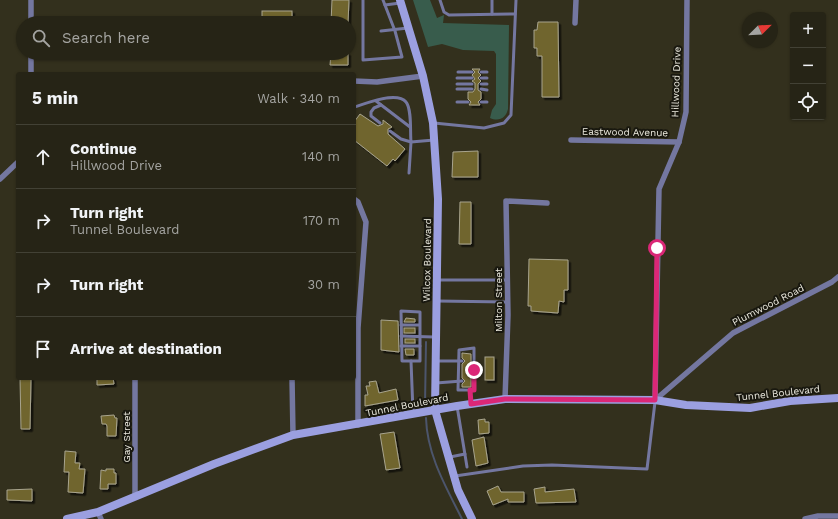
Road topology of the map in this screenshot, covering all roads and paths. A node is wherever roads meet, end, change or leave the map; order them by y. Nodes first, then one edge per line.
1 (31, 0) edge
2 (363, 0) edge
3 (383, 0) edge
4 (440, 0) edge
5 (492, 0) edge
6 (516, 0) edge
7 (576, 0) edge
8 (687, 0) edge
9 (401, 1) edge
10 (385, 5) junction
11 (492, 14) junction
12 (515, 14) junction
13 (31, 16) edge
14 (575, 23) dead end
15 (410, 28) junction
16 (395, 31) junction
17 (381, 32) dead end
18 (31, 60) edge
19 (31, 72) edge
20 (458, 72) dead end
21 (472, 72) dead end
22 (481, 72) dead end
23 (487, 72) dead end
24 (423, 76) junction
25 (458, 78) dead end
26 (472, 78) dead end
27 (481, 78) dead end
28 (487, 78) dead end
29 (356, 81) edge
30 (457, 84) dead end
31 (472, 84) dead end
32 (481, 84) dead end
33 (487, 84) dead end
34 (457, 89) dead end
35 (472, 89) dead end
36 (481, 90) dead end
37 (487, 90) dead end
38 (376, 101) junction
39 (458, 102) dead end
40 (468, 102) dead end
41 (481, 102) dead end
42 (487, 102) dead end
43 (381, 105) junction
44 (356, 107) edge
45 (380, 123) dead end
46 (433, 123) junction
47 (410, 127) junction
48 (390, 130) dead end
49 (434, 140) junction
50 (571, 140) dead end
51 (411, 142) junction
52 (679, 142) junction
53 (16, 164) edge
54 (409, 173) dead end
55 (0, 179) edge
56 (356, 200) edge
57 (547, 203) dead end
58 (838, 277) edge
59 (437, 280) junction
60 (507, 280) junction
61 (437, 301) junction
62 (507, 302) junction
63 (401, 325) junction
64 (419, 325) junction
65 (401, 336) junction
66 (419, 336) junction
67 (436, 337) junction
68 (401, 346) junction
69 (420, 346) junction
70 (411, 361) junction
71 (436, 361) junction
72 (458, 361) junction
73 (462, 361) dead end
74 (135, 380) edge
75 (292, 380) edge
76 (457, 381) junction
77 (462, 381) dead end
78 (436, 383) junction
79 (470, 390) junction
80 (838, 398) edge
81 (505, 399) junction
82 (655, 400) junction
83 (471, 404) junction
84 (457, 406) junction
85 (436, 410) junction
86 (413, 414) junction
87 (358, 425) junction
88 (293, 435) junction
89 (465, 454) junction
90 (450, 457) junction
91 (467, 467) dead end
92 (454, 476) junction
93 (135, 495) junction
94 (99, 516) edge
95 (838, 516) edge
96 (67, 519) edge
97 (472, 519) edge
98 (805, 519) edge

1 - 13 street
2 - 16 lane
3 - 10 lane
4 - 11 lane
5 - 11 lane
6 - 12 lane
7 - 14 street
8 - 52 street, Hillwood Drive
9 - 10 lane
9 - 15 main road, Wilcox Boulevard
10 - 16 lane
11 - 12 lane
12 - 46 lane
15 - 16 lane
15 - 24 main road, Wilcox Boulevard
16 - 17 lane
18 - 19 street
20 - 21 lane
22 - 23 lane
24 - 29 street
24 - 46 main road, Wilcox Boulevard
25 - 26 lane
27 - 28 lane
30 - 31 lane
32 - 33 lane
34 - 35 lane
36 - 37 lane
38 - 43 lane
38 - 44 lane
38 - 47 lane
39 - 40 lane
41 - 42 lane
43 - 45 lane
43 - 47 lane
46 - 49 main road, Wilcox Boulevard
47 - 51 lane
48 - 51 lane
49 - 51 lane
49 - 59 main road, Wilcox Boulevard
50 - 52 street, Eastwood Avenue
51 - 54 lane
52 - 82 street, Hillwood Drive
53 - 55 street
56 - 87 street
57 - 60 street, Milton Street
58 - 82 street, Plumwood Road
59 - 60 lane
59 - 61 main road, Wilcox Boulevard
60 - 62 street, Milton Street
61 - 62 lane
61 - 67 main road, Wilcox Boulevard
62 - 81 street, Milton Street
63 - 64 lane
63 - 64 lane
63 - 65 lane
64 - 66 lane
65 - 66 lane
65 - 68 lane
66 - 67 lane
66 - 69 lane
67 - 71 main road, Wilcox Boulevard
68 - 69 lane
68 - 70 lane
69 - 70 lane
70 - 86 lane
71 - 72 lane
71 - 78 main road, Wilcox Boulevard
72 - 73 lane
72 - 76 lane
72 - 79 lane
74 - 93 street, Gay Street
75 - 88 street
76 - 77 lane
76 - 78 lane
76 - 79 lane
78 - 85 main road, Wilcox Boulevard
79 - 83 lane
80 - 82 main road, Tunnel Boulevard
81 - 82 main road, Tunnel Boulevard
81 - 83 main road, Tunnel Boulevard
82 - 92 lane
83 - 84 main road, Tunnel Boulevard
84 - 85 main road, Tunnel Boulevard
84 - 89 lane
85 - 86 main road, Tunnel Boulevard
85 - 90 main road, Wilcox Boulevard
86 - 87 main road, Tunnel Boulevard
87 - 88 main road, Tunnel Boulevard
88 - 93 main road, Tunnel Boulevard
89 - 90 lane
89 - 91 lane
90 - 92 main road, Wilcox Boulevard
92 - 97 main road, Wilcox Boulevard
93 - 94 main road, Tunnel Boulevard
94 - 96 main road, Tunnel Boulevard
95 - 98 street

